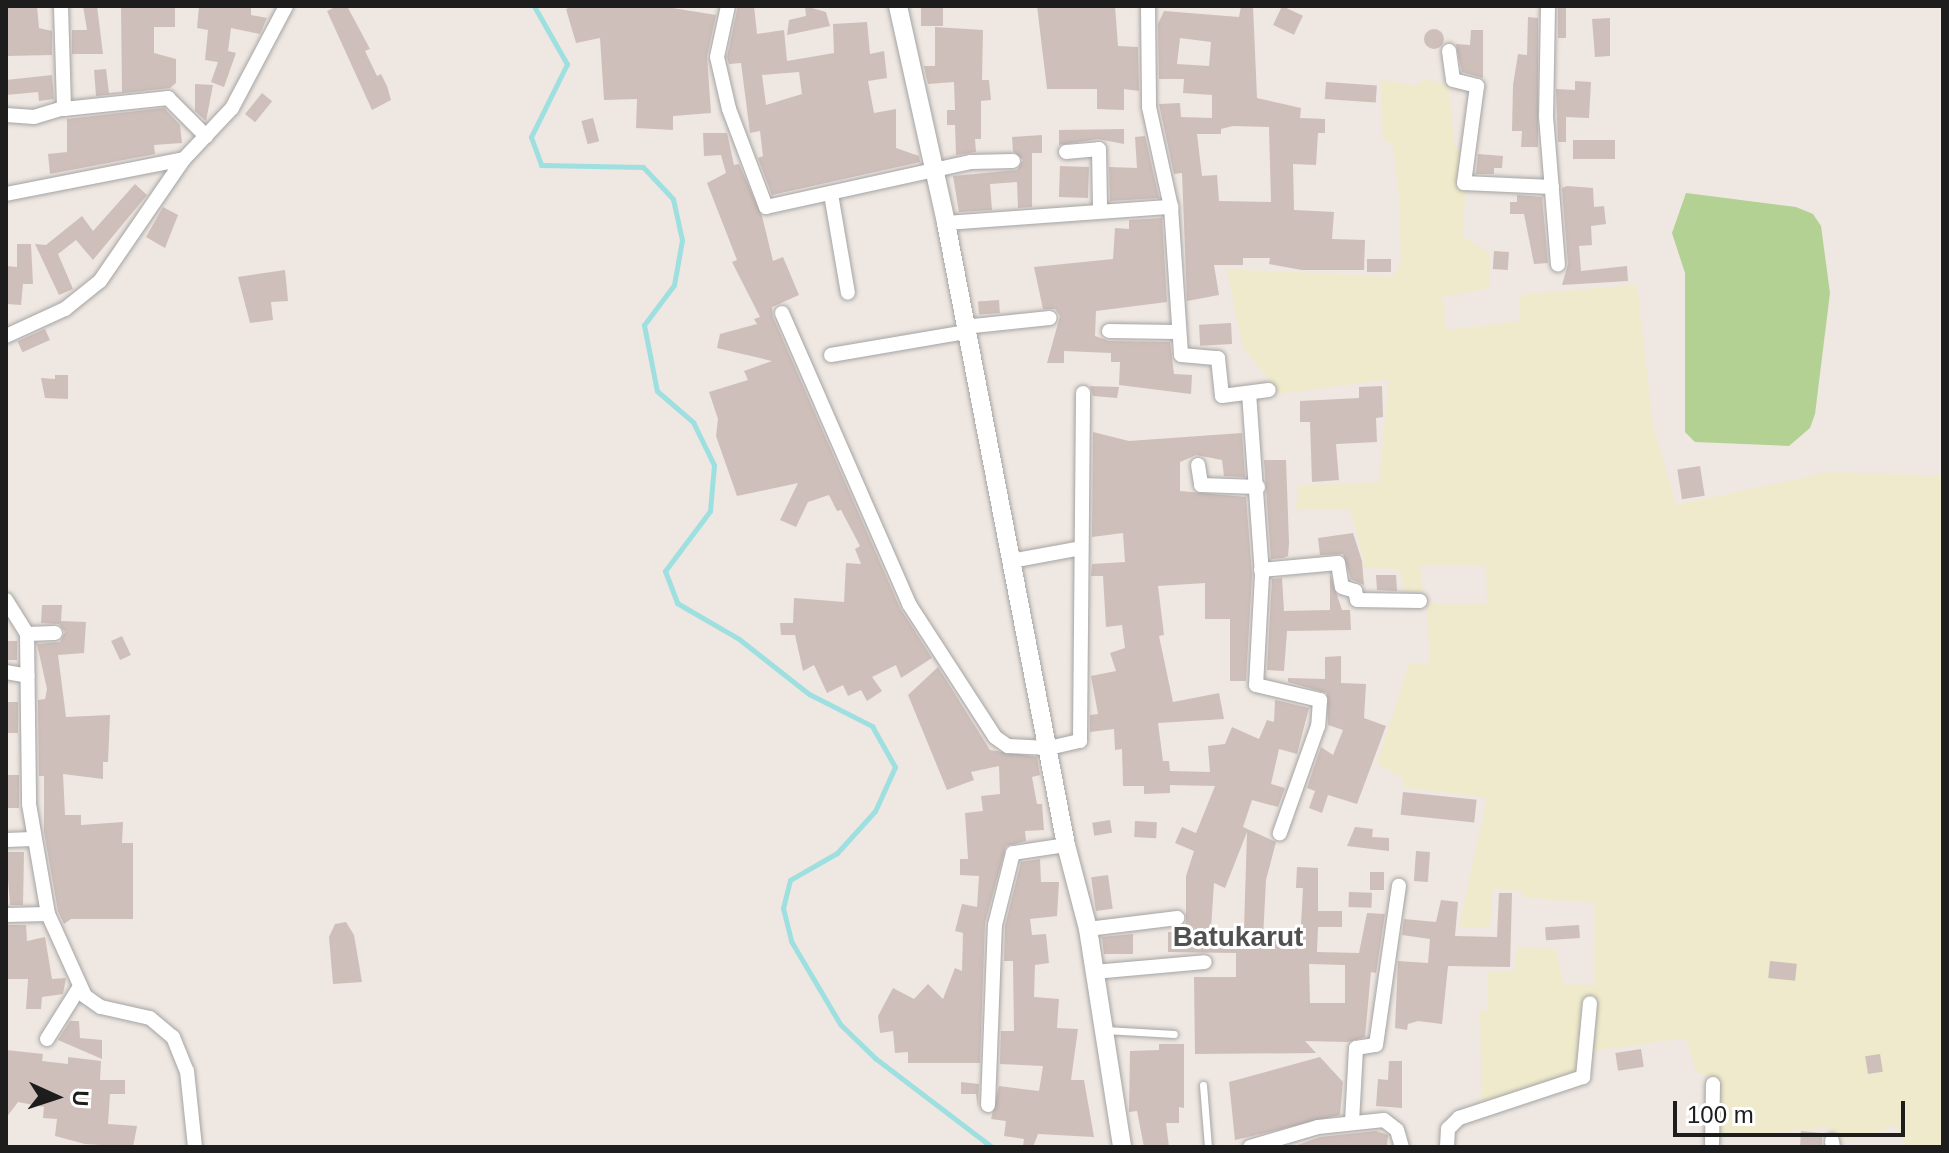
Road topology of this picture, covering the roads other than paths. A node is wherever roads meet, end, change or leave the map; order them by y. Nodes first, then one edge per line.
1 (61, 6) edge
2 (286, 6) edge
3 (728, 6) edge
4 (898, 6) edge
5 (1148, 6) edge
6 (1548, 6) edge
7 (1449, 51) dead end
8 (64, 108) junction
9 (6, 115) edge
10 (206, 136) junction
11 (1066, 152) dead end
12 (184, 159) junction
13 (1013, 161) dead end
14 (935, 171) junction
15 (1552, 187) junction
16 (6, 194) edge
17 (831, 194) junction
18 (1171, 207) junction
19 (1100, 208) junction
20 (946, 223) junction
21 (1558, 265) dead end
22 (848, 293) dead end
23 (782, 313) dead end
24 (1050, 318) dead end
25 (965, 329) junction
26 (1109, 331) dead end
27 (1176, 332) junction
28 (6, 336) edge
29 (831, 355) dead end
30 (1269, 390) dead end
31 (1083, 393) dead end
32 (1249, 393) junction
33 (1198, 465) dead end
34 (1258, 487) junction
35 (1081, 548) junction
36 (1011, 561) junction
37 (1261, 570) junction
38 (6, 600) edge
39 (1420, 601) dead end
40 (55, 633) dead end
41 (27, 634) junction
42 (6, 672) edge
43 (28, 676) junction
44 (1049, 748) junction
45 (1280, 833) dead end
46 (33, 839) junction
47 (6, 840) edge
48 (1066, 845) junction
49 (1399, 886) dead end
50 (48, 914) junction
51 (6, 915) edge
52 (1177, 918) dead end
53 (1088, 929) junction
54 (1205, 962) dead end
55 (1094, 972) junction
56 (79, 988) junction
57 (1590, 1003) dead end
58 (1103, 1029) junction
59 (1174, 1034) dead end
60 (47, 1039) dead end
61 (1713, 1084) dead end
62 (1203, 1085) dead end
63 (988, 1105) dead end
64 (1352, 1122) junction
65 (195, 1147) edge
66 (1122, 1147) edge
67 (1208, 1147) edge
68 (1250, 1147) edge
69 (1402, 1147) edge
70 (1447, 1147) edge
71 (1712, 1147) edge

1 - 8 street
2 - 10 street
3 - 17 street
4 - 14 street
5 - 18 street
6 - 15 street
7 - 15 street
8 - 9 street
8 - 10 street
10 - 12 street
11 - 19 street
12 - 16 street
12 - 28 street
13 - 14 street
14 - 17 street
14 - 20 street
15 - 21 street
17 - 22 street
18 - 19 street
18 - 27 street
19 - 20 street
20 - 25 street
23 - 44 street
24 - 25 street
25 - 29 street
25 - 36 street
26 - 27 street
27 - 32 street
30 - 32 street
31 - 35 street
32 - 34 street
33 - 34 street
34 - 37 street
35 - 36 street
35 - 44 street
36 - 44 street
37 - 39 street
37 - 45 street
38 - 41 street
40 - 41 street
41 - 43 street
42 - 43 street
43 - 46 street
44 - 48 street
46 - 47 street
46 - 50 street
48 - 53 street
48 - 63 street
49 - 64 street
50 - 51 street
50 - 56 street
52 - 53 street
53 - 55 street
54 - 55 street
55 - 58 street
56 - 60 street
56 - 65 street
57 - 70 street
58 - 59 lane
58 - 66 street
61 - 71 street
62 - 67 lane
64 - 68 street
64 - 69 street

